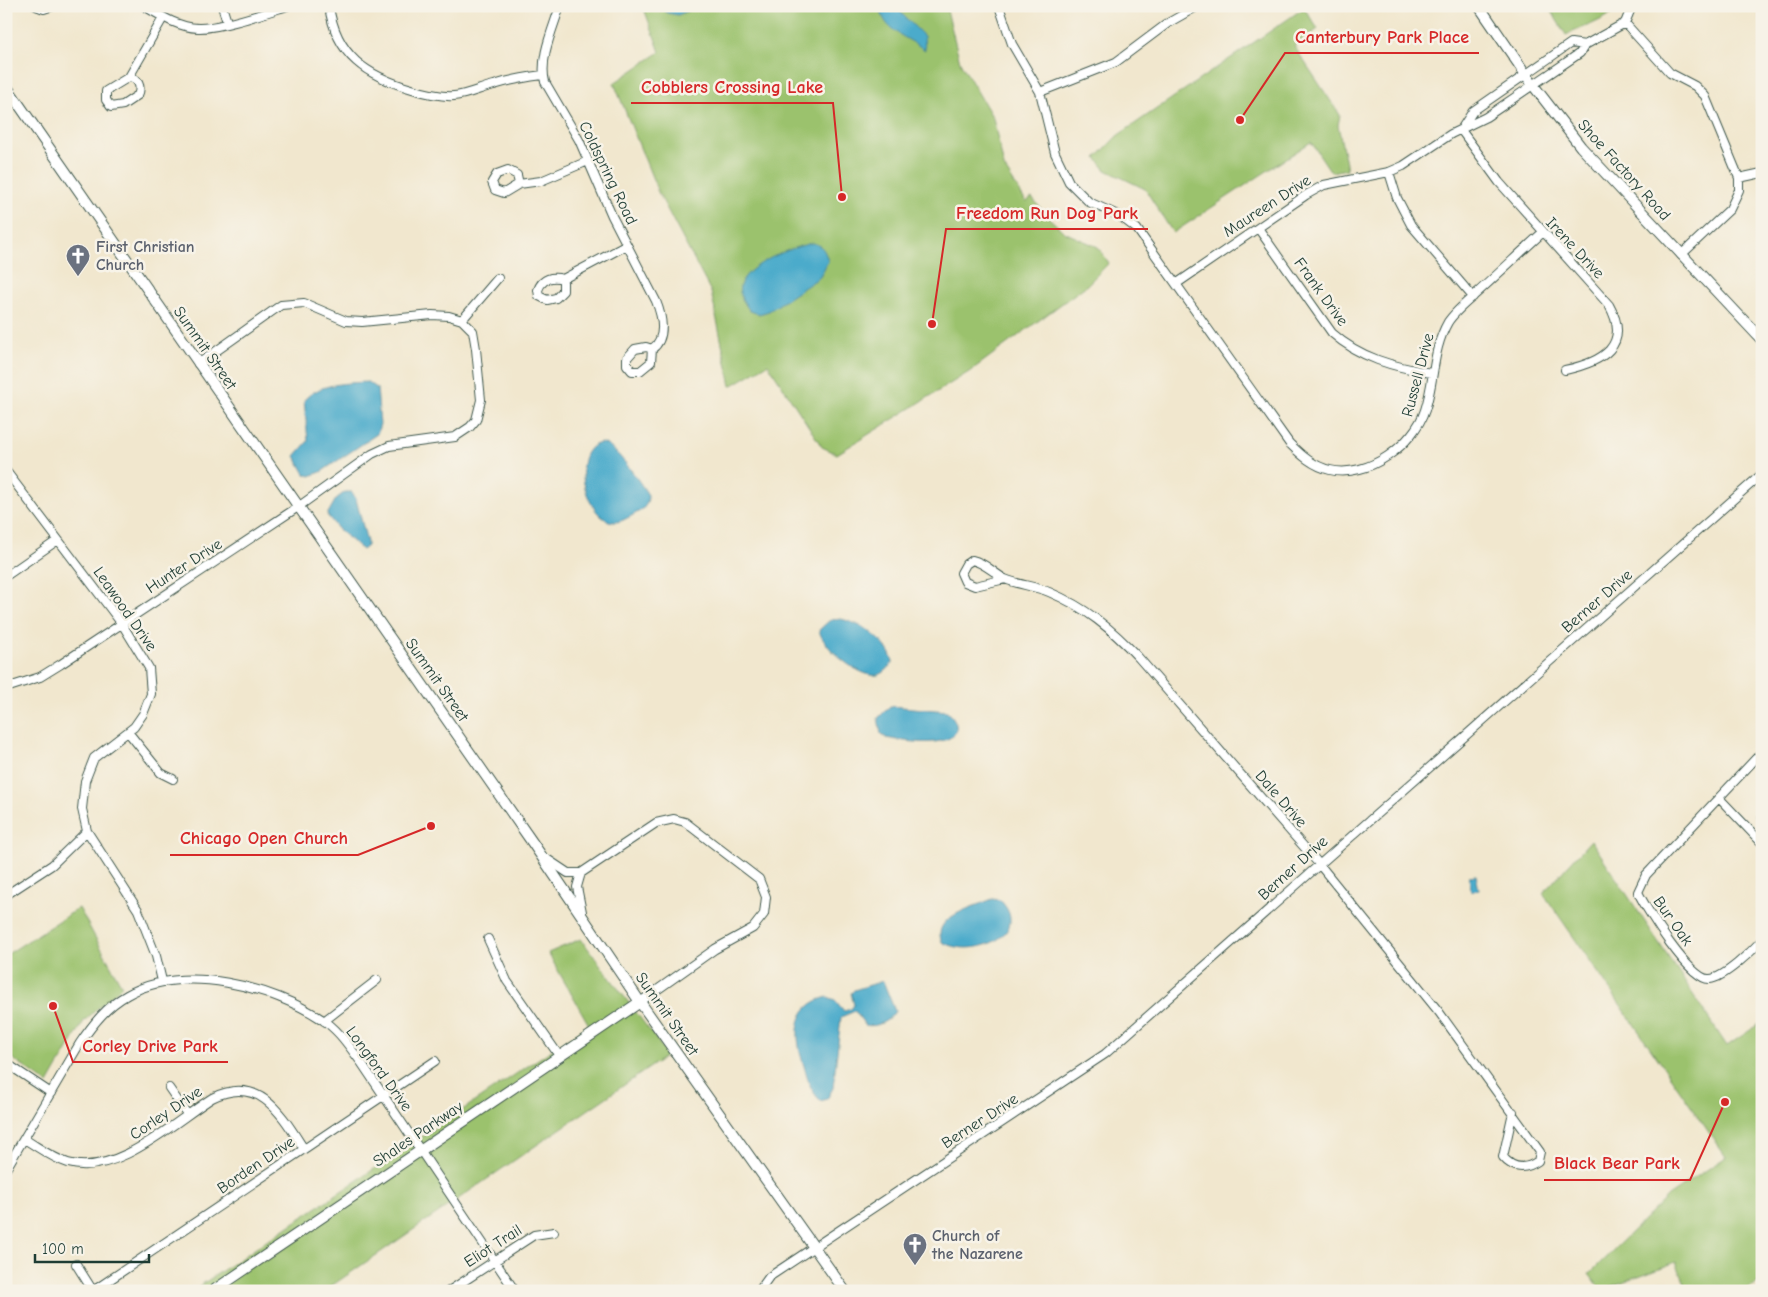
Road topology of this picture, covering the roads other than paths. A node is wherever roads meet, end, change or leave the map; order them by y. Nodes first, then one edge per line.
1 (36, 6) edge
2 (53, 6) edge
3 (144, 6) edge
4 (222, 6) edge
5 (287, 6) edge
6 (329, 6) edge
7 (560, 6) edge
8 (999, 6) edge
9 (1198, 6) edge
10 (1479, 6) edge
11 (1632, 6) edge
12 (163, 18) junction
13 (227, 22) junction
14 (1626, 23) junction
15 (1585, 45) junction
16 (1525, 74) junction
17 (543, 75) junction
18 (129, 77) junction
19 (1533, 85) junction
20 (6, 86) edge
21 (1040, 92) junction
22 (1460, 130) junction
23 (588, 161) junction
24 (1389, 172) junction
25 (1762, 172) edge
26 (1739, 178) junction
27 (519, 184) dead end
28 (1258, 228) junction
29 (1542, 233) junction
30 (627, 244) junction
31 (1681, 255) junction
32 (498, 278) dead end
33 (563, 280) dead end
34 (1176, 284) junction
35 (1473, 297) junction
36 (462, 320) junction
37 (1762, 340) edge
38 (652, 349) dead end
39 (198, 364) junction
40 (1566, 370) dead end
41 (1431, 373) junction
42 (6, 471) edge
43 (1762, 474) edge
44 (298, 507) junction
45 (58, 540) junction
46 (6, 576) edge
47 (1005, 579) junction
48 (122, 624) junction
49 (6, 688) edge
50 (128, 732) junction
51 (1762, 752) edge
52 (172, 779) dead end
53 (1719, 798) junction
54 (87, 831) junction
55 (532, 842) junction
56 (1762, 843) edge
57 (1319, 864) junction
58 (581, 873) junction
59 (6, 895) edge
60 (585, 921) junction
61 (488, 939) dead end
62 (1762, 940) edge
63 (377, 980) dead end
64 (162, 981) junction
65 (640, 1002) junction
66 (324, 1021) junction
67 (560, 1057) junction
68 (435, 1061) dead end
69 (6, 1063) edge
70 (169, 1088) dead end
71 (51, 1093) junction
72 (384, 1096) junction
73 (1513, 1112) junction
74 (187, 1114) junction
75 (24, 1139) junction
76 (304, 1149) junction
77 (420, 1151) junction
78 (6, 1169) edge
79 (554, 1232) dead end
80 (815, 1247) junction
81 (494, 1261) junction
82 (76, 1264) dead end
83 (93, 1291) edge
84 (213, 1291) edge
85 (449, 1291) edge
86 (515, 1291) edge
87 (759, 1291) edge
88 (845, 1291) edge

1 - 2 street
3 - 12 street
4 - 13 street
5 - 13 street
6 - 17 street
7 - 17 street
8 - 21 street, Russell Drive
9 - 21 street
10 - 16 main road, Shoe Factory Road
11 - 14 street
12 - 13 street
12 - 18 street
14 - 15 street, Maureen Drive
14 - 26 street
15 - 16 street, Maureen Drive
15 - 19 street, Maureen Drive
16 - 19 main road, Shoe Factory Road
16 - 22 street, Maureen Drive
17 - 23 street, Coldspring Road
18 - 18 street
19 - 22 street, Maureen Drive
19 - 31 main road, Shoe Factory Road
20 - 39 main road, Summit Street
21 - 34 street, Russell Drive
22 - 24 street, Maureen Drive
22 - 29 street, Irene Drive
23 - 27 street
23 - 30 street, Coldspring Road
24 - 28 street, Maureen Drive
24 - 35 street
25 - 26 street
26 - 31 street
28 - 34 street, Maureen Drive
28 - 41 street, Frank Drive
29 - 35 street, Russell Drive
29 - 40 street, Irene Drive
30 - 33 street
30 - 38 street, Coldspring Road
31 - 37 main road, Shoe Factory Road
32 - 36 street
34 - 41 street, Russell Drive
35 - 41 street, Russell Drive
36 - 39 street
36 - 44 street, Hunter Drive
39 - 44 main road, Summit Street
42 - 45 street, Leawood Drive
43 - 57 street, Berner Drive
44 - 48 street, Hunter Drive
44 - 55 main road, Summit Street
45 - 46 street
45 - 48 street, Leawood Drive
47 - 47 street, Dale Drive
47 - 57 street, Dale Drive
48 - 49 street, Hunter Drive
48 - 50 street, Leawood Drive
50 - 52 street
50 - 54 street, Leawood Drive
51 - 53 street, Bur Oak
53 - 56 street
53 - 62 street, Bur Oak
54 - 59 street
54 - 64 street, Leawood Drive
55 - 58 street
55 - 60 main road, Summit Street
57 - 73 street, Dale Drive
57 - 80 street, Berner Drive
58 - 60 street
58 - 65 street
60 - 65 main road, Summit Street
61 - 67 street
63 - 66 street
64 - 66 street, Longford Drive
64 - 71 street, Longford Drive
65 - 67 main road, Shales Parkway
65 - 80 main road, Summit Street
66 - 72 street, Longford Drive
67 - 77 main road, Shales Parkway
68 - 72 street, Borden Drive
69 - 71 street
70 - 74 street
71 - 75 street, Longford Drive
72 - 76 street, Borden Drive
72 - 77 street, Longford Drive
73 - 73 street, Dale Drive
74 - 75 street, Corley Drive
74 - 76 street, Corley Drive
75 - 78 street, Longford Drive
76 - 83 street, Borden Drive
77 - 81 street, Longford Drive
77 - 84 main road, Shales Parkway
79 - 81 street, Eliot Trail
80 - 87 street, Berner Drive
80 - 88 main road, Summit Street
81 - 85 street, Eliot Trail
81 - 86 street, Longford Drive
82 - 83 street

